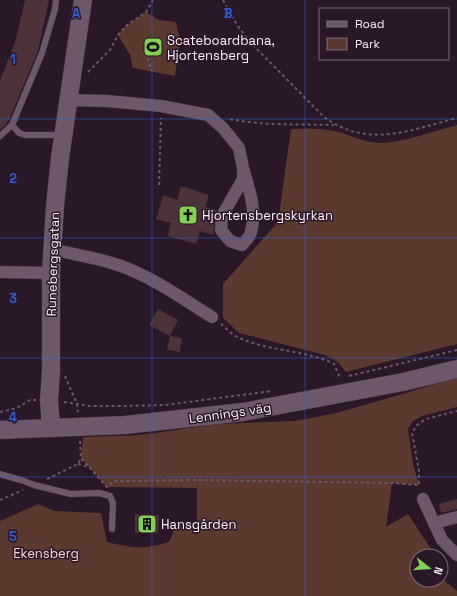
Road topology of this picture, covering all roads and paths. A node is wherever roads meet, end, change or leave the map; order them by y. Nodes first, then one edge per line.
1 (56, 0) edge
2 (83, 0) edge
3 (153, 0) edge
4 (224, 0) edge
5 (148, 58) dead end
6 (151, 71) dead end
7 (85, 79) dead end
8 (68, 100) junction
9 (161, 106) junction
10 (208, 115) junction
11 (457, 118) edge
12 (12, 124) junction
13 (335, 125) junction
14 (53, 135) dead end
15 (0, 136) edge
16 (243, 168) junction
17 (159, 185) dead end
18 (52, 249) junction
19 (0, 272) edge
20 (51, 273) junction
21 (212, 317) joint
22 (457, 350) edge
23 (457, 369) edge
24 (278, 390) dead end
25 (49, 400) junction
26 (457, 411) edge
27 (0, 412) edge
28 (51, 428) junction
29 (0, 430) edge
30 (78, 464) dead end
31 (0, 474) edge
32 (423, 499) dead end
33 (457, 517) edge
34 (434, 523) junction
35 (112, 529) dead end
36 (457, 554) edge

1 - 12 lane
2 - 8 main road, Runebergsgatan
3 - 7 path
4 - 13 path
5 - 6 path
8 - 9 street
8 - 18 main road, Runebergsgatan
9 - 10 street
9 - 17 path
10 - 13 path
10 - 16 street
11 - 13 path
12 - 14 lane
12 - 15 lane
16 - 16 street
18 - 20 main road, Runebergsgatan
18 - 21 street
19 - 20 street
20 - 25 main road, Runebergsgatan
21 - 22 path
23 - 28 main road, Lennings väg
24 - 25 path
25 - 27 path
25 - 28 main road, Runebergsgatan
26 - 30 path
28 - 29 main road, Lennings väg
31 - 35 lane
32 - 34 street
33 - 34 street
34 - 36 street

